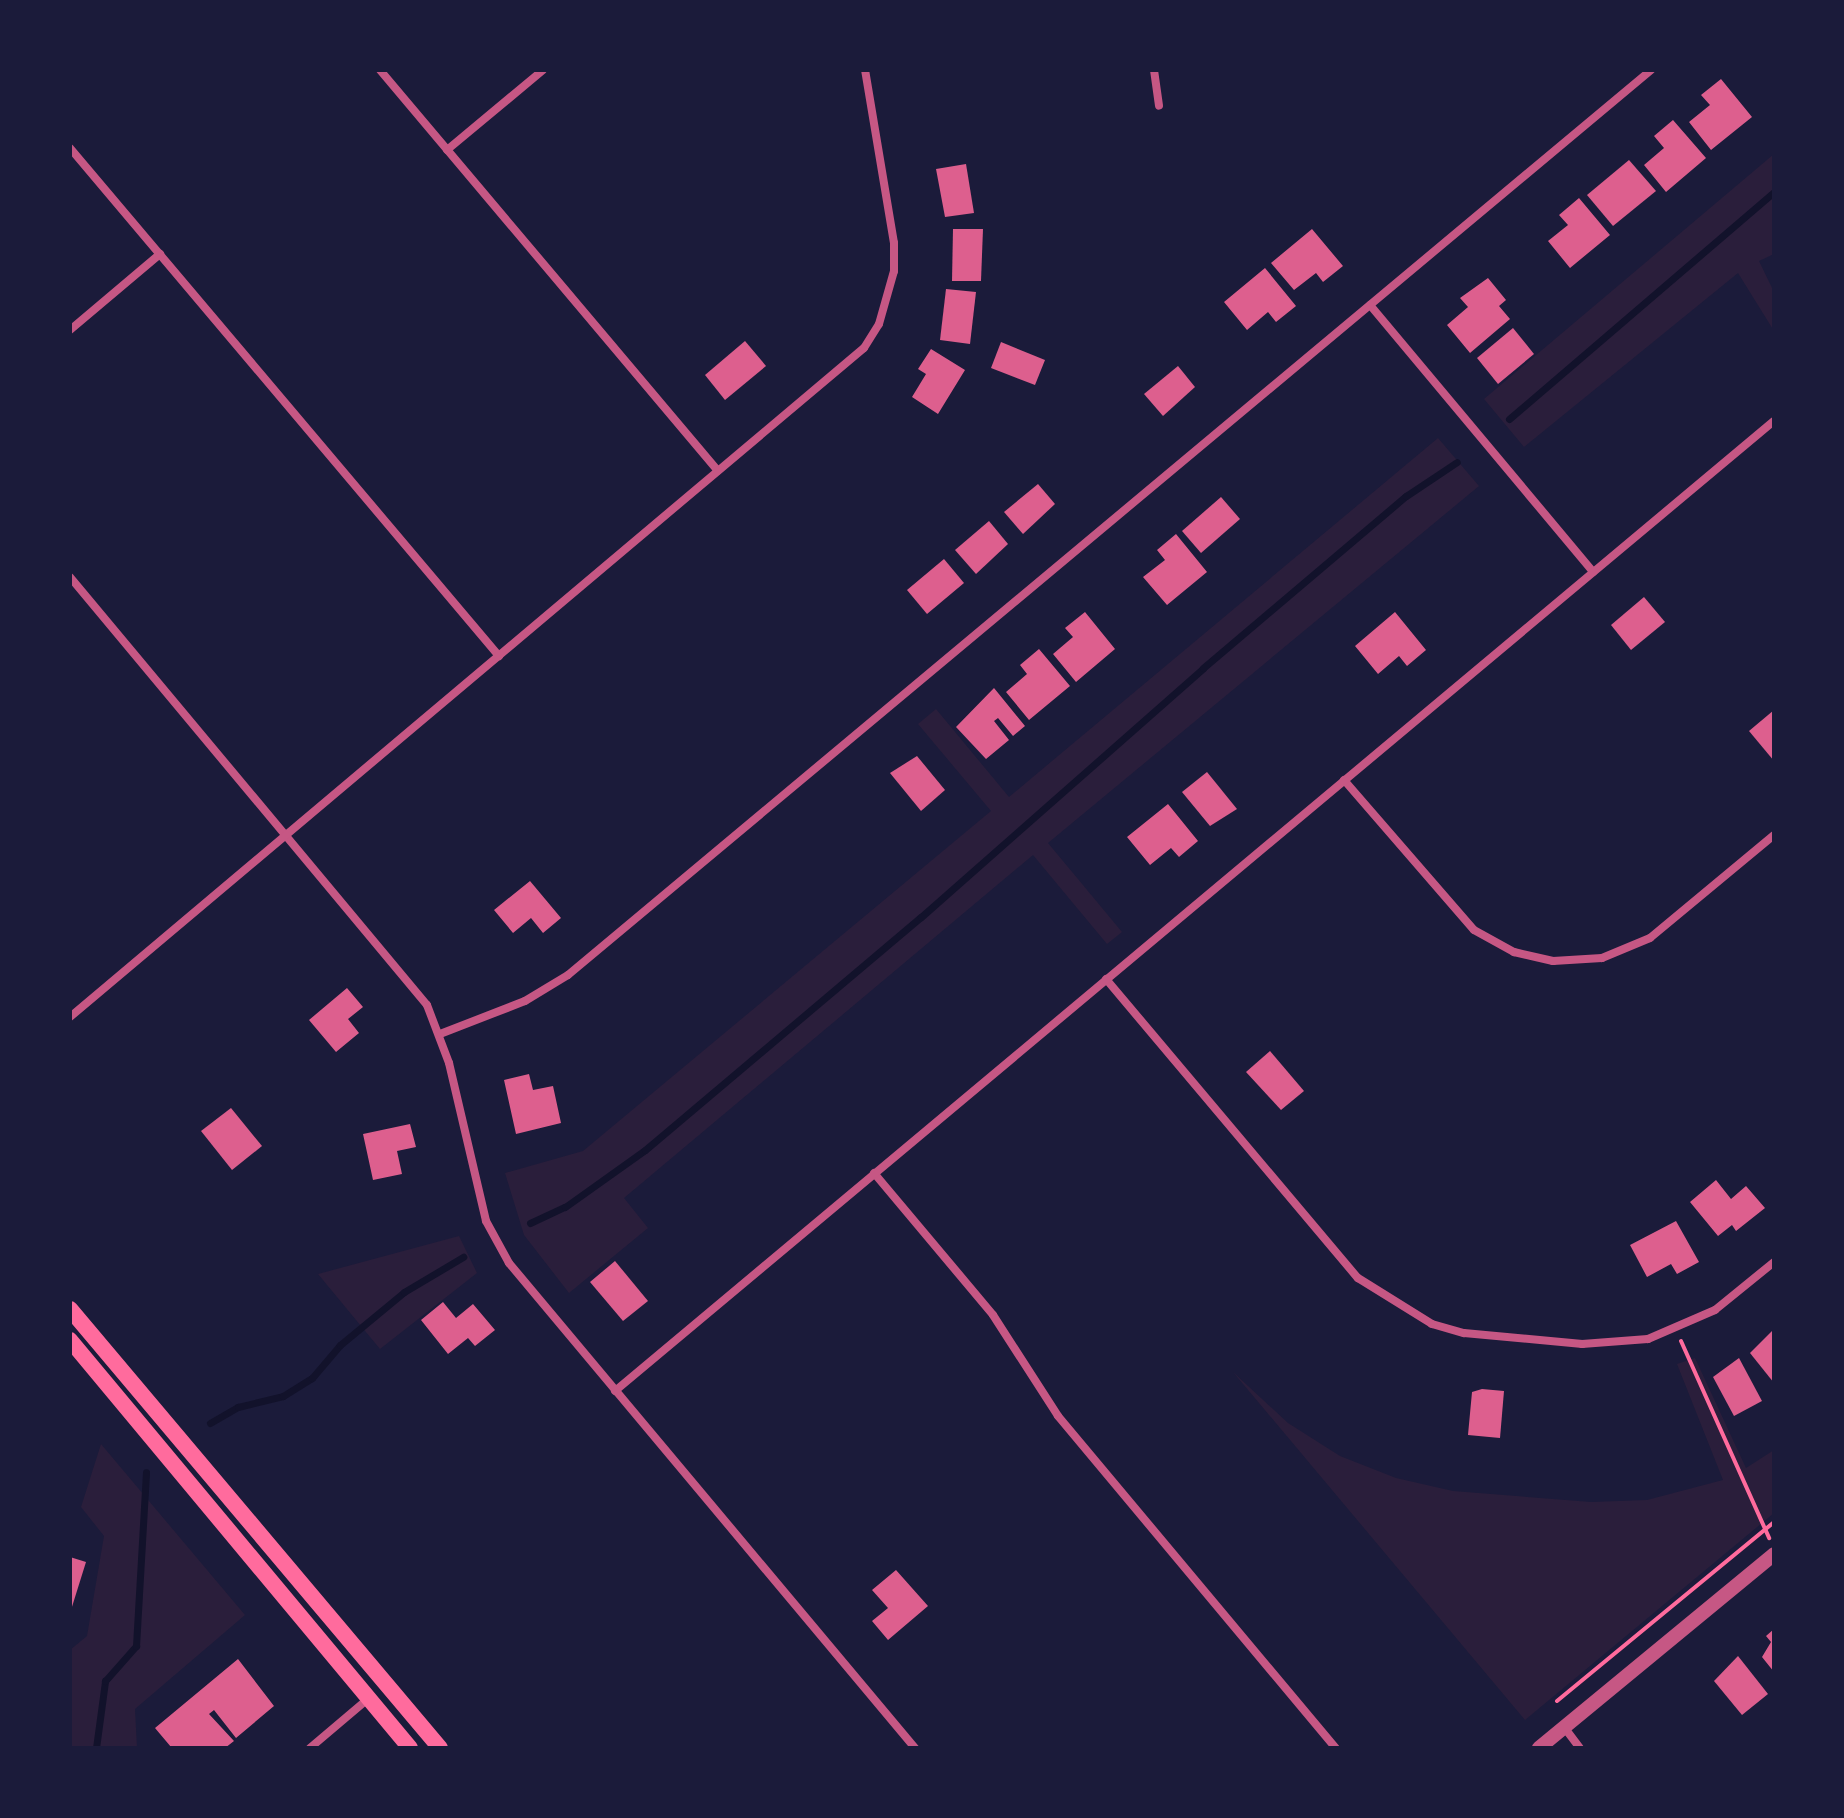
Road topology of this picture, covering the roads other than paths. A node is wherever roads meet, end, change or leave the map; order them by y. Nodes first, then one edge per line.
1 (380, 70) edge
2 (543, 70) edge
3 (865, 70) edge
4 (1154, 70) edge
5 (1651, 70) edge
6 (1159, 106) dead end
7 (70, 148) edge
8 (447, 150) junction
9 (160, 254) junction
10 (1370, 305) junction
11 (70, 330) edge
12 (1774, 421) edge
13 (718, 471) junction
14 (1593, 572) junction
15 (70, 577) edge
16 (499, 656) junction
17 (1344, 780) junction
18 (288, 835) junction
19 (1774, 835) edge
20 (1106, 979) junction
21 (70, 1017) edge
22 (440, 1034) junction
23 (874, 1173) junction
24 (1774, 1262) edge
25 (70, 1309) edge
26 (70, 1340) edge
27 (615, 1391) junction
28 (1774, 1554) edge
29 (369, 1698) junction
30 (1564, 1727) junction
31 (310, 1748) edge
32 (410, 1748) edge
33 (440, 1748) edge
34 (915, 1748) edge
35 (1336, 1748) edge
36 (1539, 1748) edge
37 (1580, 1748) edge

1 - 8 street
2 - 8 street
3 - 13 street
4 - 6 street
5 - 10 street
7 - 9 street
8 - 13 street
9 - 11 street
9 - 16 street
10 - 14 street
10 - 22 street
12 - 14 street
13 - 16 street
14 - 17 street
15 - 18 street
16 - 18 street
17 - 19 street
17 - 20 street
18 - 21 street
18 - 22 street
20 - 23 street
20 - 24 street
22 - 27 street
23 - 27 street
23 - 35 street
25 - 33 main road
26 - 29 main road
27 - 34 street
28 - 30 street
29 - 31 street
29 - 32 main road
30 - 36 street
30 - 37 street

